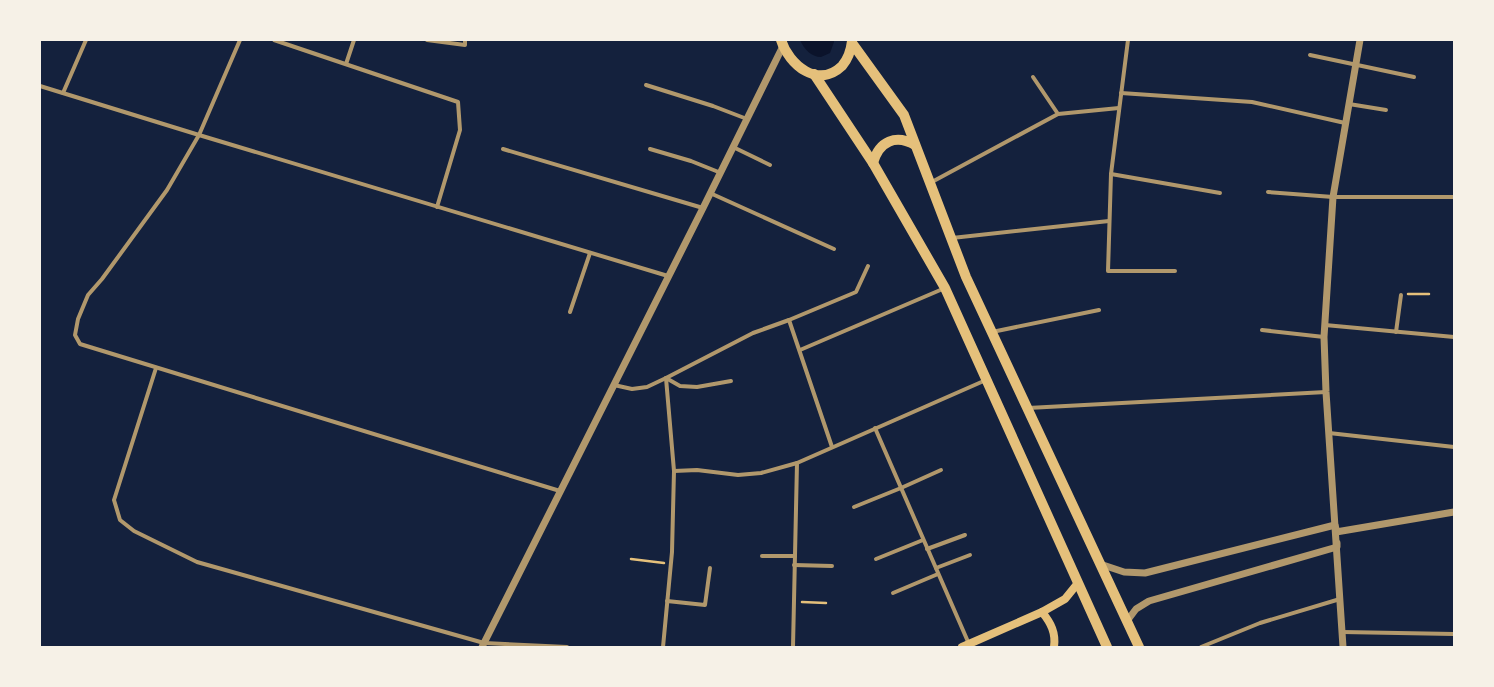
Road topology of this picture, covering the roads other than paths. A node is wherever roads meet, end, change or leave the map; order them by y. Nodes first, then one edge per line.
1 (86, 40) edge
2 (240, 40) edge
3 (274, 40) edge
4 (354, 40) edge
5 (427, 40) edge
6 (466, 40) edge
7 (1128, 40) edge
8 (1360, 40) edge
9 (852, 42) edge
10 (782, 43) edge
11 (1310, 54) dead end
12 (346, 64) junction
13 (1357, 64) junction
14 (814, 74) junction
15 (1033, 76) dead end
16 (1414, 77) dead end
17 (646, 85) dead end
18 (40, 86) edge
19 (63, 93) junction
20 (1121, 93) junction
21 (1348, 104) junction
22 (1119, 108) junction
23 (1386, 110) dead end
24 (1058, 114) junction
25 (747, 119) junction
26 (1345, 122) junction
27 (199, 135) junction
28 (915, 145) junction
29 (733, 147) junction
30 (503, 149) dead end
31 (650, 149) dead end
32 (873, 163) junction
33 (770, 165) dead end
34 (721, 172) junction
35 (1111, 174) junction
36 (930, 183) junction
37 (1268, 192) dead end
38 (710, 193) junction
39 (1220, 194) dead end
40 (1333, 197) junction
41 (1454, 197) edge
42 (437, 207) junction
43 (703, 208) junction
44 (1109, 221) junction
45 (951, 238) junction
46 (834, 250) dead end
47 (590, 253) junction
48 (868, 266) dead end
49 (1175, 271) dead end
50 (668, 276) junction
51 (945, 288) junction
52 (1401, 295) road end
53 (1099, 310) dead end
54 (570, 312) dead end
55 (789, 320) junction
56 (1325, 325) junction
57 (1262, 330) dead end
58 (992, 332) junction
59 (1396, 332) junction
60 (1324, 337) junction
61 (1454, 337) edge
62 (800, 350) junction
63 (156, 368) junction
64 (666, 378) junction
65 (986, 380) junction
66 (731, 381) dead end
67 (613, 385) junction
68 (1326, 392) junction
69 (1027, 408) junction
70 (874, 428) junction
71 (1329, 433) junction
72 (832, 447) junction
73 (1454, 447) edge
74 (797, 463) junction
75 (941, 470) dead end
76 (674, 471) junction
77 (901, 488) junction
78 (560, 491) junction
79 (854, 507) dead end
80 (1454, 512) edge
81 (1336, 529) junction
82 (964, 535) dead end
83 (923, 540) junction
84 (1337, 547) junction
85 (927, 549) junction
86 (970, 555) dead end
87 (762, 556) dead end
88 (795, 556) junction
89 (876, 559) dead end
90 (1100, 564) junction
91 (794, 565) junction
92 (832, 566) dead end
93 (710, 568) dead end
94 (936, 568) junction
95 (938, 574) junction
96 (1078, 584) junction
97 (893, 593) dead end
98 (1340, 599) junction
99 (667, 601) junction
100 (1042, 612) junction
101 (1127, 621) junction
102 (1342, 632) junction
103 (1454, 634) edge
104 (483, 645) edge
105 (965, 646) edge
106 (566, 647) edge
107 (662, 647) edge
108 (793, 647) edge
109 (1054, 647) edge
110 (1107, 647) edge
111 (1138, 647) edge
112 (1201, 647) edge
113 (1343, 647) edge

1 - 19 street
2 - 27 street
3 - 12 street
4 - 12 street
5 - 6 street
7 - 20 street
8 - 13 street
9 - 14 main road
9 - 28 main road
10 - 14 main road
10 - 25 street
11 - 13 street
12 - 42 street
13 - 16 street
13 - 21 street
14 - 32 main road
15 - 24 street
17 - 25 street
18 - 19 street
19 - 27 street
20 - 22 street
20 - 26 street
21 - 23 street
21 - 26 street
22 - 24 street
22 - 35 street
24 - 36 street
25 - 29 street
26 - 40 street
27 - 42 street
27 - 63 street
28 - 32 main road
28 - 36 main road
29 - 33 street
29 - 34 street
30 - 43 street
31 - 34 street
32 - 51 main road
34 - 38 street
35 - 39 street
35 - 44 street
36 - 45 main road
37 - 40 street
38 - 43 street
38 - 46 street
40 - 41 street
40 - 56 street
42 - 47 street
43 - 50 street
44 - 45 street
44 - 49 street
45 - 58 main road
47 - 50 street
47 - 54 street
48 - 55 street
50 - 67 street
51 - 62 street
51 - 65 main road
52 - 59 street
53 - 58 street
55 - 62 street
55 - 64 street
56 - 59 street
56 - 60 street
57 - 60 street
58 - 69 main road
59 - 61 street
60 - 68 street
62 - 72 street
63 - 78 street
63 - 104 street
64 - 66 street
64 - 67 street
64 - 76 street
65 - 70 street
65 - 96 main road
67 - 78 street
68 - 69 street
68 - 71 street
69 - 90 main road
70 - 72 street
70 - 77 street
71 - 73 street
71 - 81 street
72 - 74 street
74 - 76 street
74 - 88 street
75 - 77 street
76 - 99 street
77 - 79 street
77 - 83 street
78 - 104 street
80 - 81 street
81 - 84 street
81 - 90 street
82 - 85 street
83 - 85 street
83 - 89 street
84 - 98 street
84 - 101 street
85 - 94 street
86 - 94 street
87 - 88 street
88 - 91 street
90 - 101 main road
91 - 92 street
91 - 108 street
93 - 99 street
94 - 95 street
95 - 97 street
95 - 105 street
96 - 100 main road
96 - 110 main road
98 - 102 street
98 - 112 street
99 - 107 street
100 - 105 main road
100 - 109 main road
101 - 111 main road
102 - 103 street
102 - 113 street
104 - 106 street

